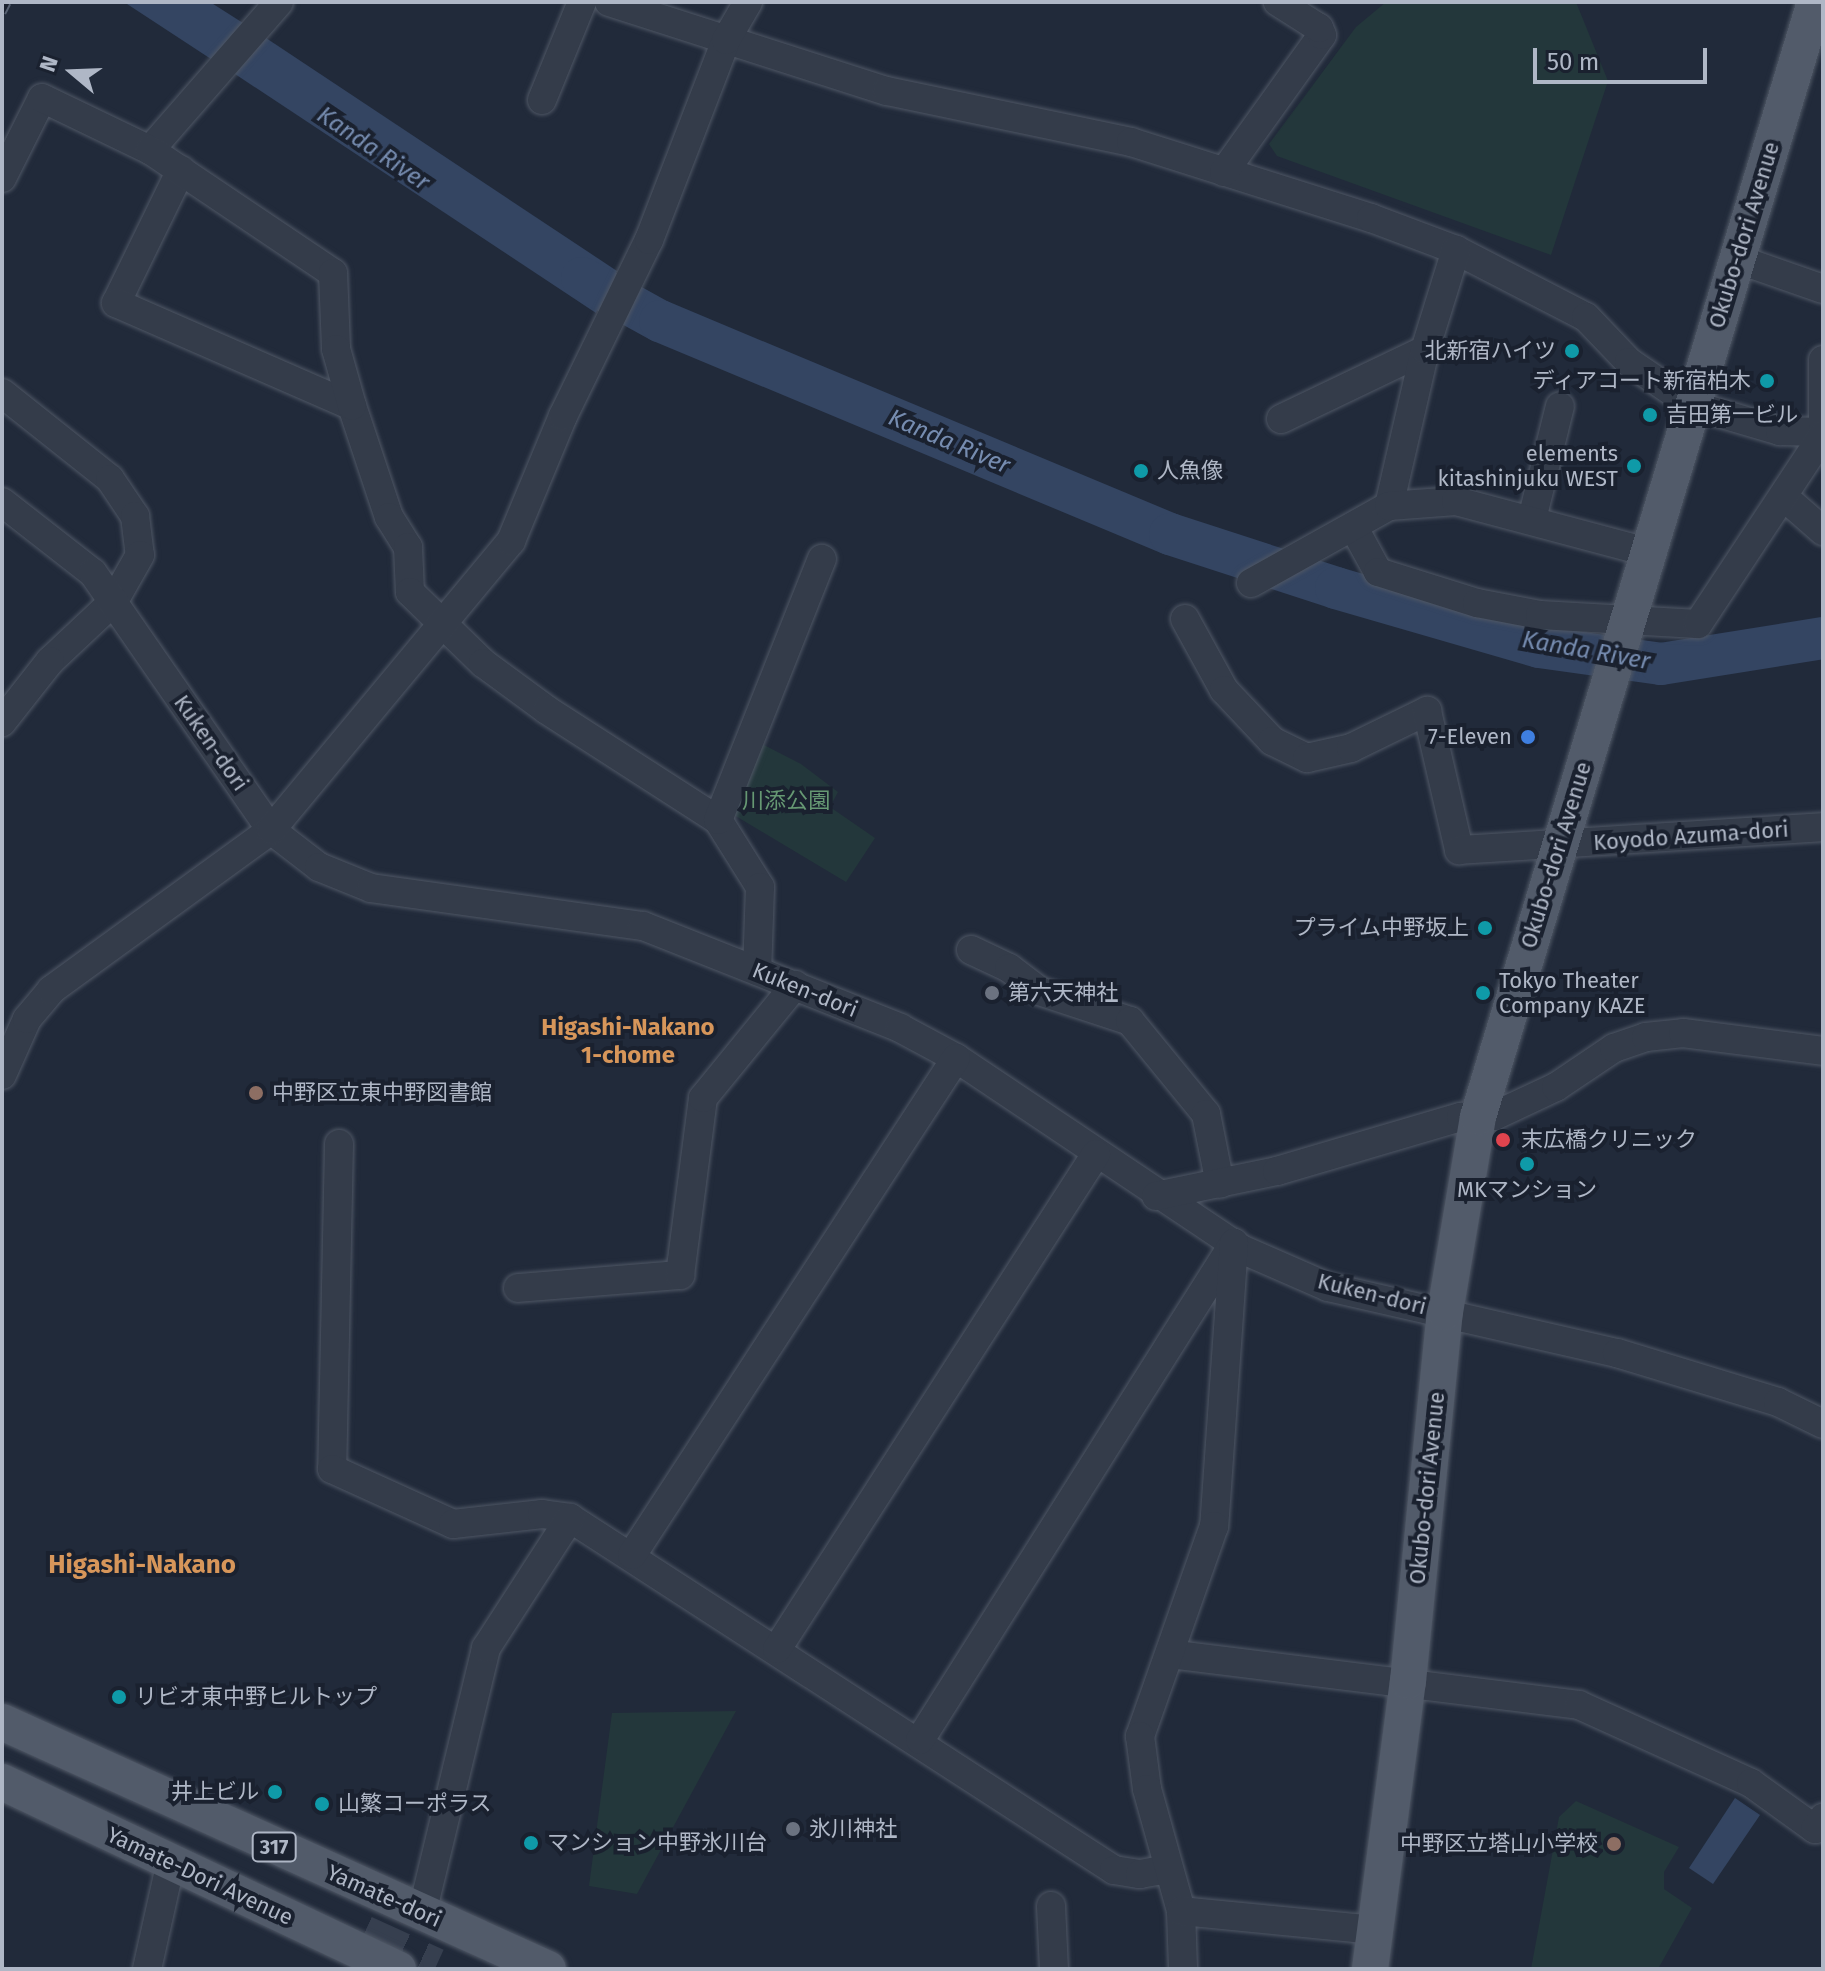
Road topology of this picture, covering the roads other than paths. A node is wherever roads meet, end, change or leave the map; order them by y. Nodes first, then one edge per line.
1 (279, 2) edge
2 (582, 2) edge
3 (609, 2) edge
4 (748, 2) edge
5 (1278, 2) edge
6 (1815, 2) edge
7 (726, 40) junction
8 (542, 100) dead end
9 (150, 150) junction
10 (181, 170) junction
11 (1224, 172) junction
12 (2, 178) edge
13 (1456, 250) junction
14 (1737, 259) junction
15 (1823, 289) edge
16 (1425, 350) junction
17 (1823, 360) edge
18 (2, 393) edge
19 (1683, 400) junction
20 (352, 406) junction
21 (1560, 406) dead end
22 (1281, 419) dead end
23 (1823, 425) edge
24 (1823, 434) edge
25 (1784, 497) junction
26 (1389, 506) junction
27 (7, 514) edge
28 (1532, 519) junction
29 (1354, 528) junction
30 (1823, 531) edge
31 (1648, 552) junction
32 (822, 559) dead end
33 (1251, 583) dead end
34 (114, 601) junction
35 (1185, 619) dead end
36 (440, 626) junction
37 (1626, 626) junction
38 (2, 722) edge
39 (718, 820) junction
40 (1823, 827) edge
41 (271, 830) junction
42 (1559, 845) junction
43 (971, 950) dead end
44 (757, 971) junction
45 (795, 985) junction
46 (1823, 1051) edge
47 (956, 1058) junction
48 (2, 1075) edge
49 (1478, 1117) junction
50 (339, 1144) dead end
51 (1096, 1154) junction
52 (1220, 1184) junction
53 (1156, 1196) junction
54 (1234, 1243) junction
55 (518, 1288) dead end
56 (1445, 1312) junction
57 (1823, 1424) edge
58 (570, 1518) junction
59 (632, 1555) junction
60 (777, 1649) junction
61 (1170, 1654) junction
62 (1408, 1681) junction
63 (2, 1722) edge
64 (920, 1740) junction
65 (2, 1782) edge
66 (1820, 1827) edge
67 (171, 1862) junction
68 (1167, 1869) junction
69 (1051, 1906) dead end
70 (1181, 1911) junction
71 (422, 1913) junction
72 (1376, 1930) junction
73 (147, 1969) edge
74 (398, 1969) edge
75 (548, 1969) edge
76 (1054, 1969) edge
77 (1183, 1969) edge
78 (1370, 1969) edge

1 - 9 street
2 - 8 street
3 - 7 street
4 - 7 street
5 - 11 street
6 - 14 main road, Okubo-dori Avenue
7 - 11 street
7 - 36 street
9 - 10 street
9 - 12 street
10 - 20 street
10 - 20 street
11 - 13 street
13 - 16 street
13 - 19 street
14 - 15 street
14 - 19 main road, Okubo-dori Avenue
16 - 22 street
16 - 26 street
17 - 23 street
18 - 34 street
19 - 24 street
19 - 31 main road, Okubo-dori Avenue
20 - 36 street
21 - 28 street
24 - 25 street
25 - 30 street
25 - 37 street
26 - 28 street
26 - 29 street
27 - 34 street, Kuken-dori
28 - 31 street
29 - 33 street
29 - 37 street
31 - 37 main road, Okubo-dori Avenue
32 - 39 street
34 - 38 street
34 - 41 street, Kuken-dori
35 - 42 street, Koyodo Azuma-dori
36 - 39 street
36 - 41 street
37 - 42 main road, Okubo-dori Avenue
39 - 44 street
40 - 42 street, Koyodo Azuma-dori
41 - 44 street, Kuken-dori
41 - 48 street
42 - 49 main road, Okubo-dori Avenue
43 - 52 street
44 - 45 street, Kuken-dori
45 - 47 street, Kuken-dori
45 - 55 street
46 - 49 street
47 - 51 street, Kuken-dori
47 - 59 street
49 - 52 street
49 - 56 main road, Okubo-dori Avenue
50 - 58 street
51 - 53 street, Kuken-dori
51 - 60 street
52 - 53 street
53 - 54 street, Kuken-dori
54 - 56 street, Kuken-dori
54 - 61 street
54 - 64 street
56 - 57 street, Kuken-dori
56 - 62 main road, Okubo-dori Avenue
58 - 59 street
58 - 71 street
59 - 60 street
60 - 64 street
61 - 62 street
61 - 68 street
62 - 66 street
62 - 72 main road, Okubo-dori Avenue
63 - 71 main road, Yamate-dori / 317
64 - 68 street
65 - 67 main road, Yamate-Dori Avenue
67 - 73 street
67 - 74 main road, Yamate-Dori Avenue
68 - 70 street
69 - 76 street
70 - 72 street
70 - 77 street
71 - 75 main road, Yamate-dori / 317
72 - 78 main road, Okubo-dori Avenue

